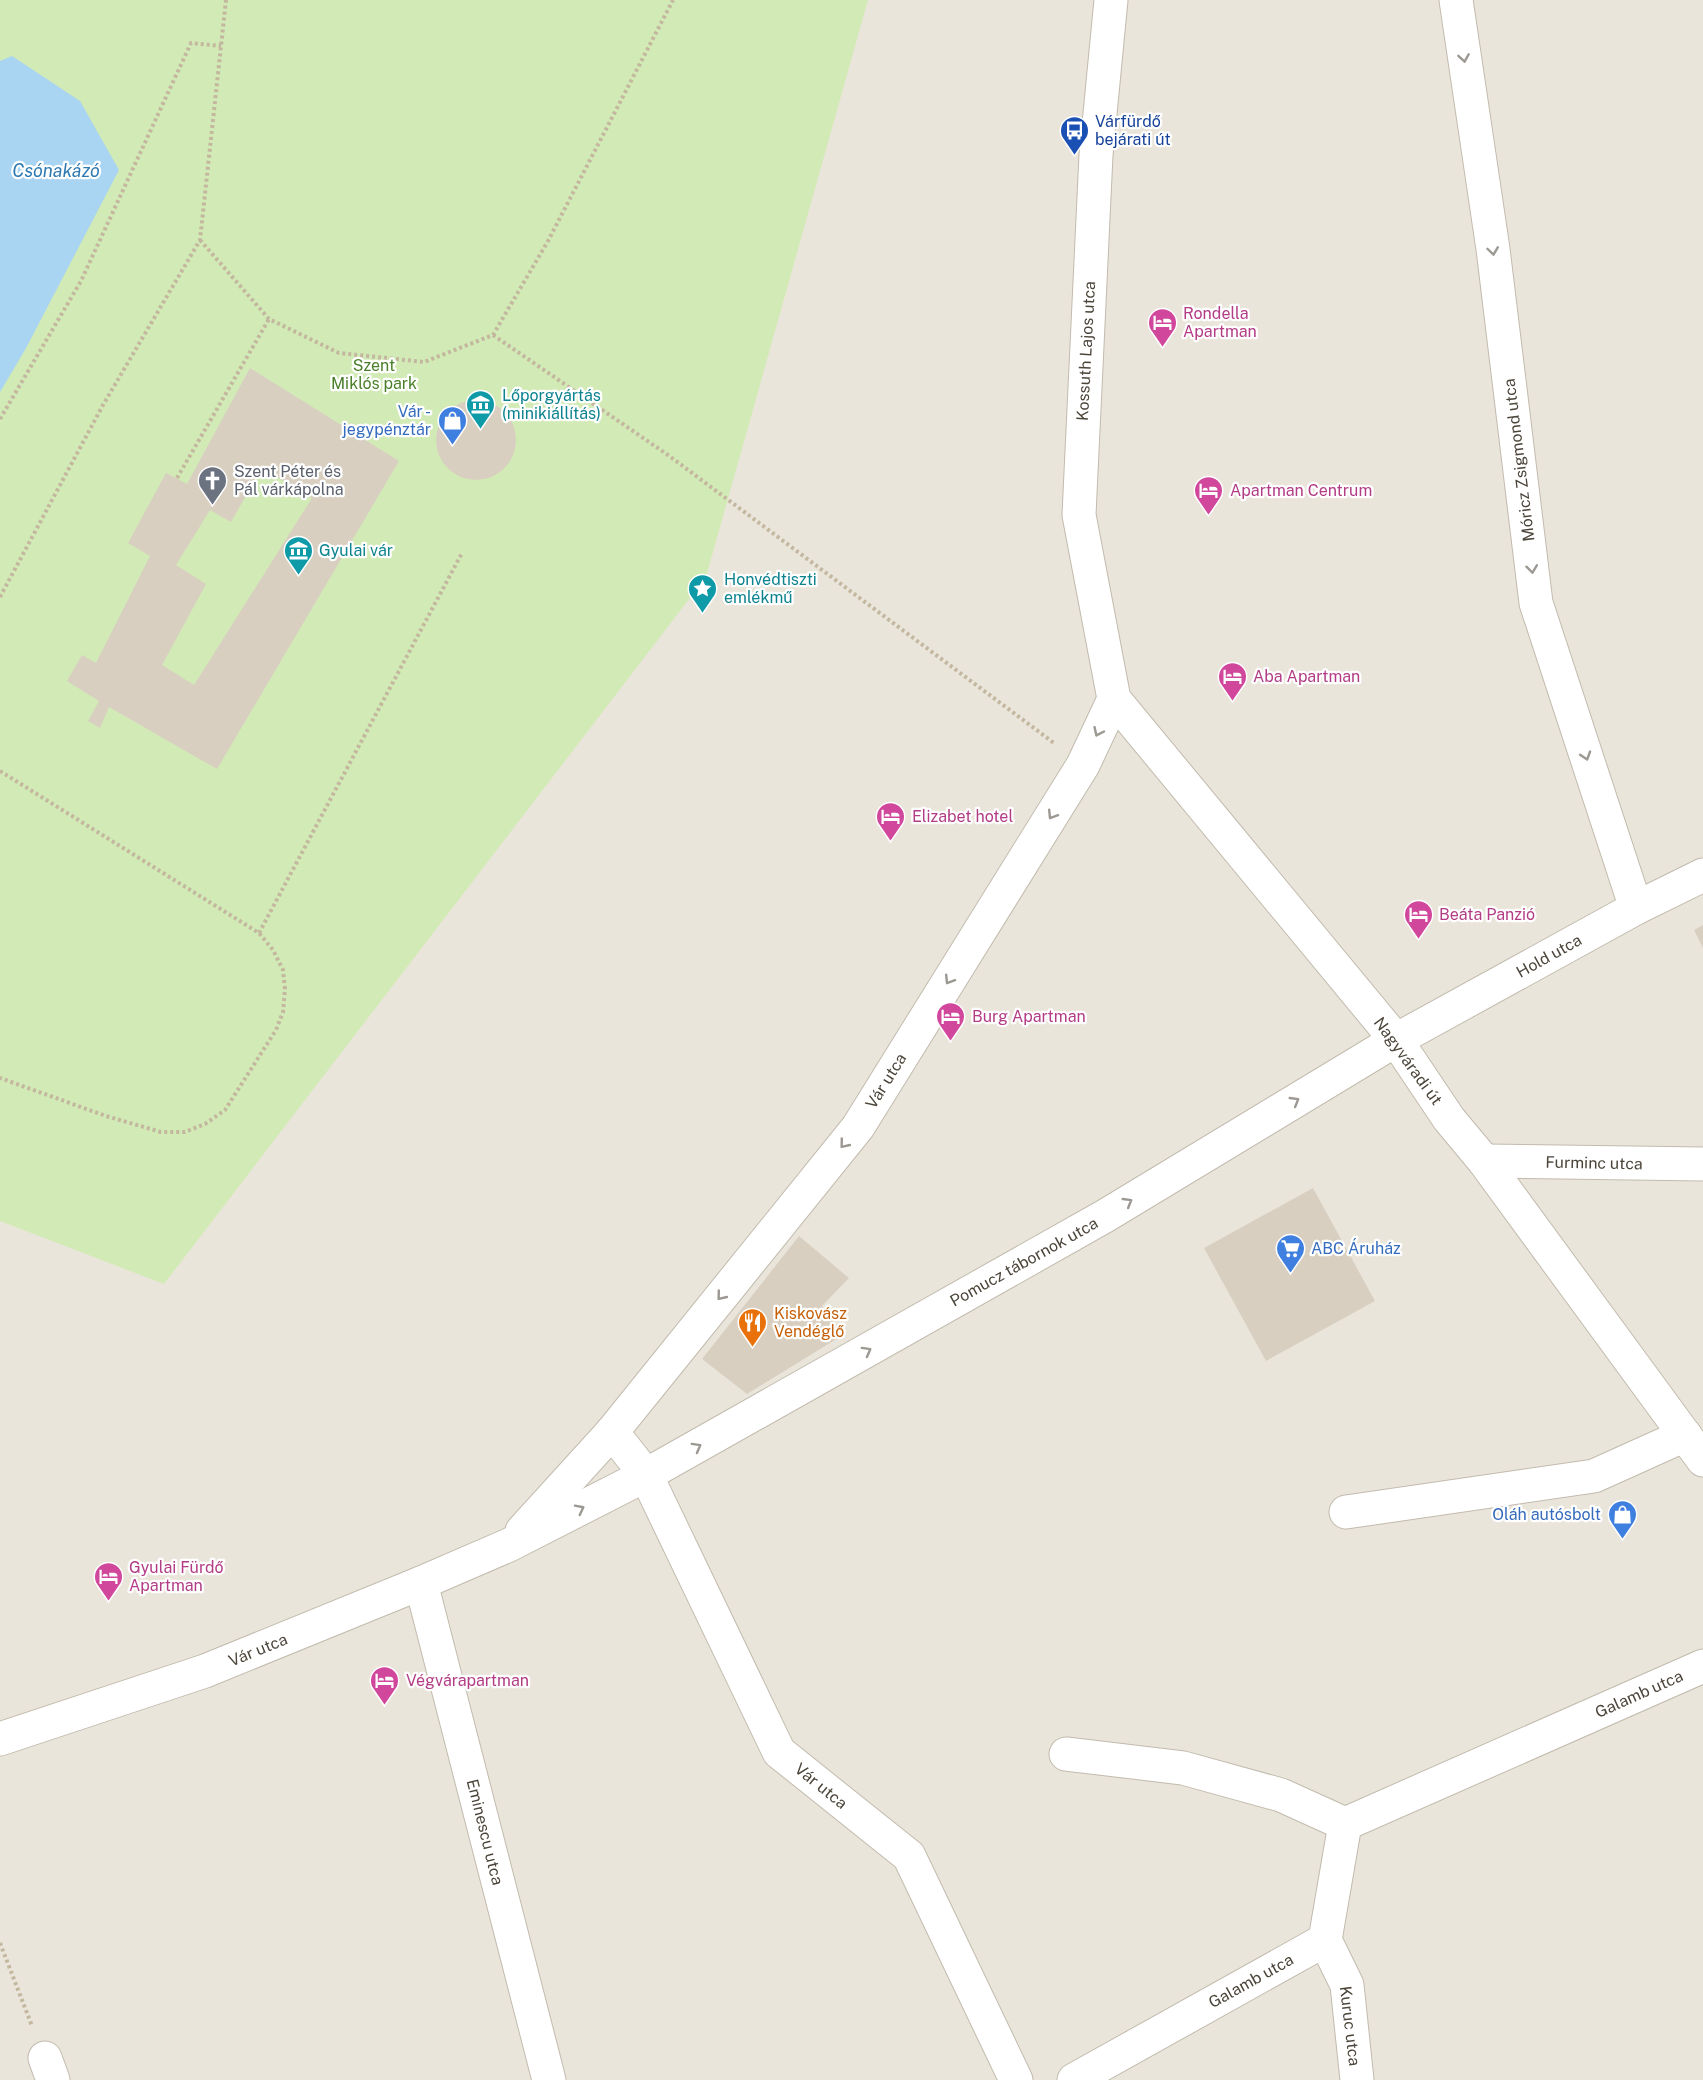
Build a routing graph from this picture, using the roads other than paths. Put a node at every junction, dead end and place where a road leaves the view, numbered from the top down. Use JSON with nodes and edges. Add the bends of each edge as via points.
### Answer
{"nodes":[{"id":1,"x":1111,"y":0,"type":"edge"},
{"id":2,"x":1456,"y":0,"type":"edge"},
{"id":3,"x":1113,"y":699,"type":"junction"},
{"id":4,"x":1703,"y":875,"type":"edge"},
{"id":5,"x":1636,"y":908,"type":"junction"},
{"id":6,"x":1396,"y":1040,"type":"junction"},
{"id":7,"x":1484,"y":1161,"type":"junction"},
{"id":8,"x":1703,"y":1164,"type":"edge"},
{"id":9,"x":612,"y":1432,"type":"junction"},
{"id":10,"x":1694,"y":1448,"type":"edge"},
{"id":11,"x":646,"y":1475,"type":"junction"},
{"id":12,"x":1346,"y":1512,"type":"dead end"},
{"id":13,"x":509,"y":1545,"type":"junction"},
{"id":14,"x":421,"y":1583,"type":"junction"},
{"id":15,"x":1703,"y":1666,"type":"edge"},
{"id":16,"x":0,"y":1739,"type":"edge"},
{"id":17,"x":1066,"y":1754,"type":"dead end"},
{"id":18,"x":1345,"y":1824,"type":"junction"},
{"id":19,"x":1325,"y":1940,"type":"junction"},
{"id":20,"x":549,"y":2080,"type":"edge"},
{"id":21,"x":1017,"y":2080,"type":"edge"},
{"id":22,"x":1074,"y":2080,"type":"edge"},
{"id":23,"x":1357,"y":2080,"type":"edge"}],
"edges":[{"from":1,"to":3,"type":"street","name":"Kossuth Lajos utca","via":[[1096,155],[1078,515]]},
{"from":2,"to":5,"type":"street","name":"Móricz Zsigmond utca","one_way":true,"via":[[1493,249],[1536,603]]},
{"from":3,"to":6,"type":"street","name":"Nagyváradi út"},
{"from":3,"to":9,"type":"street","name":"Vár utca","one_way":true,"via":[[1083,765],[858,1127]]},
{"from":4,"to":5,"type":"street","name":"Hold utca"},
{"from":5,"to":6,"type":"street","name":"Hold utca"},
{"from":6,"to":7,"type":"street","name":"Nagyváradi út","via":[[1449,1119]]},
{"from":11,"to":6,"type":"street","name":"Pomucz tábornok utca","one_way":true,"via":[[1105,1216]]},
{"from":7,"to":8,"type":"street","name":"Furminc utca"},
{"from":7,"to":10,"type":"street","name":"Nagyváradi út"},
{"from":9,"to":11,"type":"street","name":"Vár utca"},
{"from":9,"to":13,"type":"street","name":"Vár utca"},
{"from":10,"to":12,"type":"street","name":"Nagyváradi út","via":[[1594,1476]]},
{"from":13,"to":11,"type":"street","name":"Vár utca","one_way":true},
{"from":11,"to":21,"type":"street","name":"Vár utca","via":[[779,1752],[909,1856]]},
{"from":13,"to":14,"type":"street","name":"Vár utca"},
{"from":14,"to":16,"type":"street","name":"Vár utca","via":[[205,1671]]},
{"from":14,"to":20,"type":"street","name":"Eminescu utca"},
{"from":15,"to":18,"type":"street","name":"Galamb utca"},
{"from":17,"to":18,"type":"street","via":[[1183,1768],[1281,1795]]},
{"from":18,"to":19,"type":"street"},
{"from":19,"to":22,"type":"street","name":"Galamb utca"},
{"from":19,"to":23,"type":"street","name":"Kuruc utca","via":[[1347,1985]]}]}
